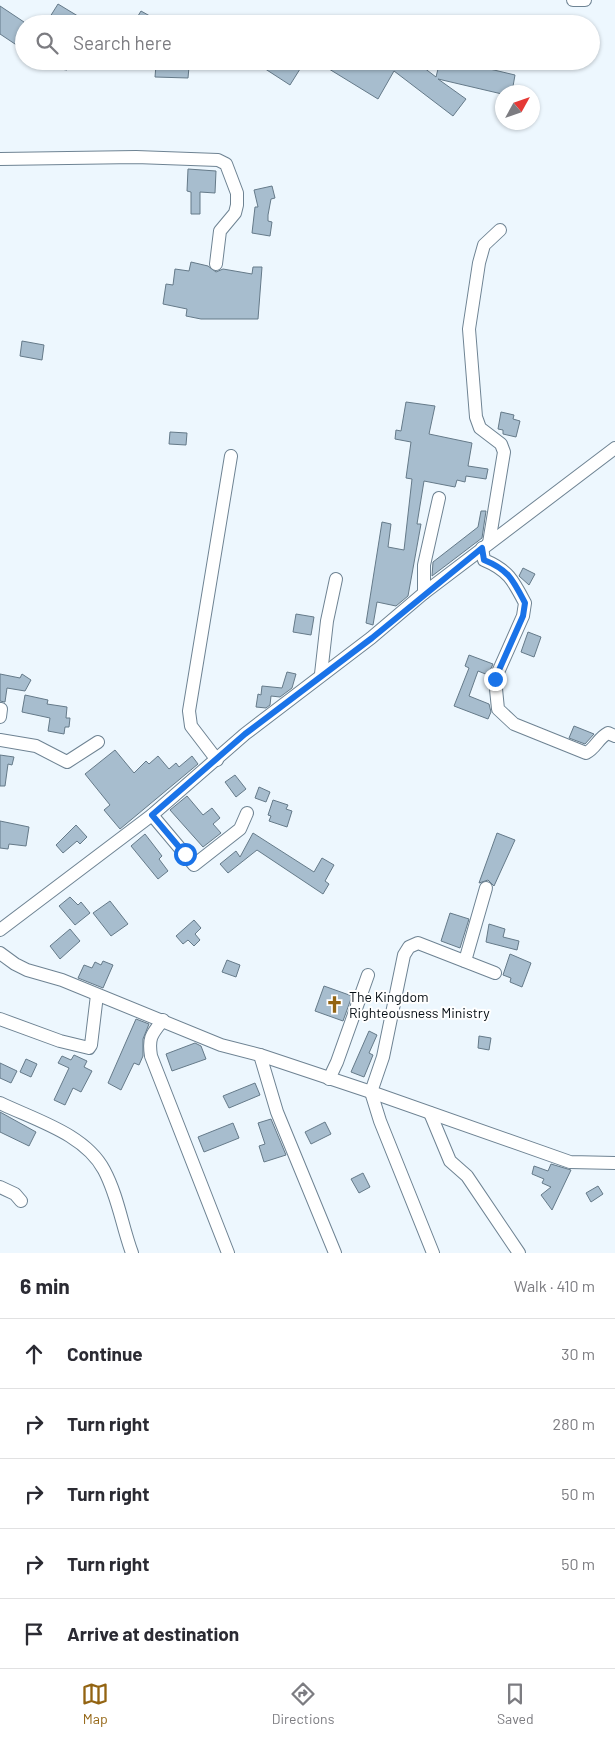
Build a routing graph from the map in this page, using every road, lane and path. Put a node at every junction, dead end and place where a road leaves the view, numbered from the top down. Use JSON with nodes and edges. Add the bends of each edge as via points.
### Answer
{"nodes":[{"id":1,"x":573,"y":0,"type":"edge"},
{"id":2,"x":585,"y":0,"type":"edge"},
{"id":3,"x":0,"y":159,"type":"edge"},
{"id":4,"x":500,"y":230,"type":"dead end"},
{"id":5,"x":216,"y":264,"type":"dead end"},
{"id":6,"x":615,"y":448,"type":"edge"},
{"id":7,"x":231,"y":456,"type":"dead end"},
{"id":8,"x":439,"y":498,"type":"dead end"},
{"id":9,"x":486,"y":545,"type":"junction"},
{"id":10,"x":336,"y":579,"type":"dead end"},
{"id":11,"x":424,"y":593,"type":"junction"},
{"id":12,"x":321,"y":674,"type":"junction"},
{"id":13,"x":615,"y":736,"type":"edge"},
{"id":14,"x":0,"y":740,"type":"edge"},
{"id":15,"x":98,"y":742,"type":"dead end"},
{"id":16,"x":217,"y":760,"type":"junction"},
{"id":17,"x":248,"y":813,"type":"dead end"},
{"id":18,"x":152,"y":815,"type":"junction"},
{"id":19,"x":486,"y":888,"type":"dead end"},
{"id":20,"x":6,"y":918,"type":"edge"},
{"id":21,"x":0,"y":930,"type":"edge"},
{"id":22,"x":0,"y":952,"type":"edge"},
{"id":23,"x":465,"y":961,"type":"junction"},
{"id":24,"x":495,"y":974,"type":"dead end"},
{"id":25,"x":368,"y":975,"type":"dead end"},
{"id":26,"x":97,"y":995,"type":"junction"},
{"id":27,"x":0,"y":1018,"type":"edge"},
{"id":28,"x":164,"y":1020,"type":"junction"},
{"id":29,"x":260,"y":1055,"type":"junction"},
{"id":30,"x":329,"y":1079,"type":"junction"},
{"id":31,"x":371,"y":1092,"type":"junction"},
{"id":32,"x":0,"y":1103,"type":"edge"},
{"id":33,"x":430,"y":1113,"type":"junction"},
{"id":34,"x":615,"y":1163,"type":"edge"},
{"id":35,"x":0,"y":1187,"type":"edge"},
{"id":36,"x":21,"y":1200,"type":"dead end"},
{"id":37,"x":132,"y":1253,"type":"edge"},
{"id":38,"x":228,"y":1253,"type":"edge"},
{"id":39,"x":335,"y":1253,"type":"edge"},
{"id":40,"x":433,"y":1253,"type":"edge"},
{"id":41,"x":519,"y":1253,"type":"edge"}],
"edges":[{"from":1,"to":2,"type":"street"},
{"from":3,"to":5,"type":"street","via":[[218,160],[226,164],[237,193],[237,205],[220,231]]},
{"from":4,"to":9,"type":"street","via":[[484,245],[469,329],[476,417],[480,428],[500,444],[504,452]]},
{"from":6,"to":9,"type":"street"},
{"from":7,"to":16,"type":"street","via":[[189,711],[191,726]]},
{"from":8,"to":11,"type":"street","via":[[424,565]]},
{"from":9,"to":11,"type":"street"},
{"from":9,"to":13,"type":"street","via":[[484,560],[510,574],[525,603],[523,616],[495,679],[498,708],[514,724],[586,752],[594,749],[608,733]]},
{"from":10,"to":12,"type":"street"},
{"from":11,"to":12,"type":"street","via":[[372,638]]},
{"from":12,"to":16,"type":"street"},
{"from":14,"to":15,"type":"street","via":[[36,746],[67,762]]},
{"from":16,"to":18,"type":"street"},
{"from":17,"to":18,"type":"street","via":[[240,829],[194,865]]},
{"from":18,"to":20,"type":"street"},
{"from":19,"to":23,"type":"street"},
{"from":20,"to":21,"type":"street"},
{"from":22,"to":26,"type":"street","via":[[15,964]]},
{"from":23,"to":24,"type":"street"},
{"from":23,"to":31,"type":"street","via":[[418,943],[409,947],[404,955],[383,1057]]},
{"from":25,"to":30,"type":"street"},
{"from":26,"to":27,"type":"street","via":[[92,1045],[89,1048],[60,1041]]},
{"from":26,"to":28,"type":"street"},
{"from":28,"to":29,"type":"street","via":[[221,1044]]},
{"from":28,"to":38,"type":"street","via":[[151,1036],[152,1056]]},
{"from":29,"to":30,"type":"street"},
{"from":29,"to":39,"type":"street","via":[[277,1112]]},
{"from":30,"to":31,"type":"street"},
{"from":31,"to":33,"type":"street"},
{"from":31,"to":40,"type":"street"},
{"from":32,"to":37,"type":"street","via":[[74,1138],[93,1154],[105,1171]]},
{"from":33,"to":34,"type":"street","via":[[570,1162]]},
{"from":33,"to":41,"type":"street","via":[[450,1161],[467,1176]]},
{"from":35,"to":36,"type":"street"}]}
